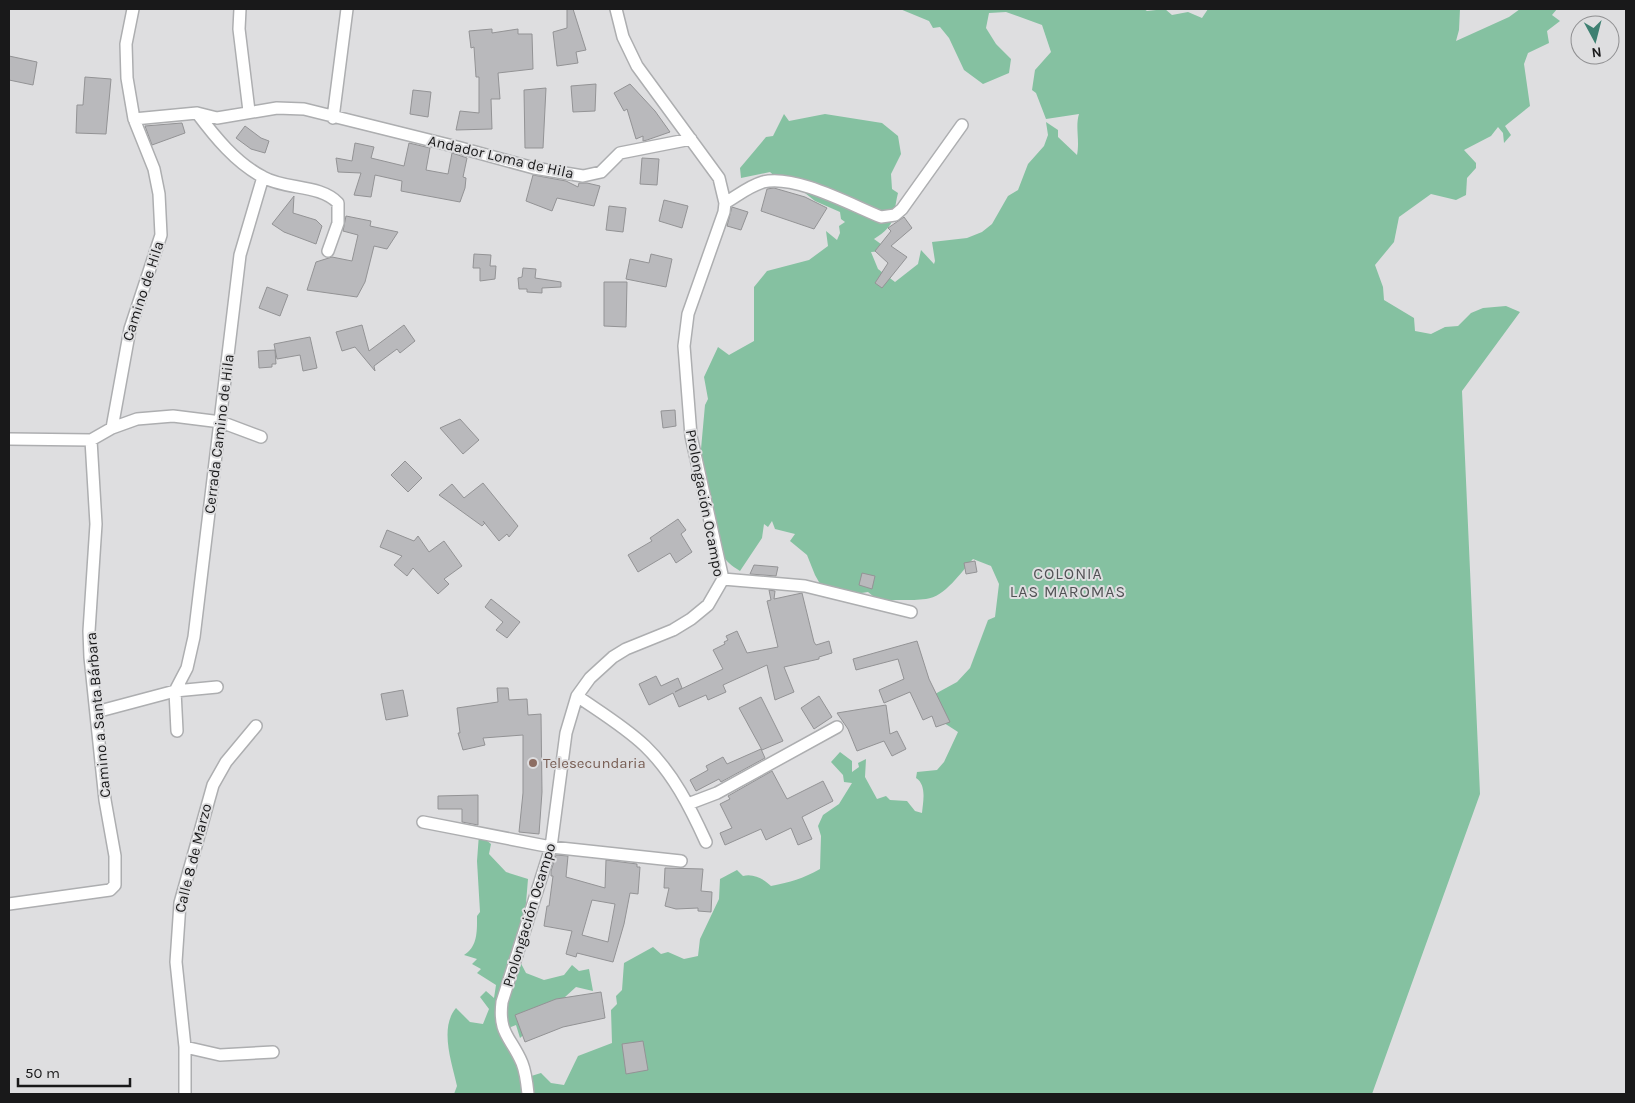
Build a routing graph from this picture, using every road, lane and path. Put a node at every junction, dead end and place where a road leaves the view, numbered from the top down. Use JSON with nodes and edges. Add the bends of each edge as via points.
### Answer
{"nodes":[{"id":1,"x":132,"y":9,"type":"edge"},
{"id":2,"x":240,"y":9,"type":"edge"},
{"id":3,"x":347,"y":9,"type":"edge"},
{"id":4,"x":616,"y":9,"type":"edge"},
{"id":5,"x":249,"y":112,"type":"junction"},
{"id":6,"x":197,"y":113,"type":"junction"},
{"id":7,"x":333,"y":118,"type":"junction"},
{"id":8,"x":134,"y":119,"type":"junction"},
{"id":9,"x":962,"y":125,"type":"dead end"},
{"id":10,"x":691,"y":138,"type":"junction"},
{"id":11,"x":263,"y":177,"type":"junction"},
{"id":12,"x":726,"y":203,"type":"junction"},
{"id":13,"x":328,"y":252,"type":"dead end"},
{"id":14,"x":221,"y":422,"type":"junction"},
{"id":15,"x":112,"y":428,"type":"junction"},
{"id":16,"x":261,"y":437,"type":"dead end"},
{"id":17,"x":9,"y":439,"type":"edge"},
{"id":18,"x":91,"y":440,"type":"junction"},
{"id":19,"x":723,"y":579,"type":"junction"},
{"id":20,"x":911,"y":612,"type":"dead end"},
{"id":21,"x":218,"y":687,"type":"dead end"},
{"id":22,"x":175,"y":691,"type":"junction"},
{"id":23,"x":577,"y":696,"type":"junction"},
{"id":24,"x":96,"y":712,"type":"junction"},
{"id":25,"x":256,"y":726,"type":"dead end"},
{"id":26,"x":837,"y":727,"type":"dead end"},
{"id":27,"x":177,"y":731,"type":"dead end"},
{"id":28,"x":688,"y":804,"type":"junction"},
{"id":29,"x":423,"y":822,"type":"dead end"},
{"id":30,"x":706,"y":842,"type":"dead end"},
{"id":31,"x":550,"y":847,"type":"junction"},
{"id":32,"x":681,"y":861,"type":"dead end"},
{"id":33,"x":9,"y":904,"type":"edge"},
{"id":34,"x":186,"y":1047,"type":"junction"},
{"id":35,"x":272,"y":1052,"type":"dead end"},
{"id":36,"x":186,"y":1094,"type":"edge"},
{"id":37,"x":528,"y":1094,"type":"edge"}],
"edges":[{"from":1,"to":8,"type":"street","name":"Camino de Hila","via":[[126,44],[126,78]]},
{"from":2,"to":5,"type":"street","via":[[239,29]]},
{"from":3,"to":7,"type":"street"},
{"from":4,"to":10,"type":"street","via":[[623,37],[637,66]]},
{"from":5,"to":6,"type":"street","name":"Andador Loma de Hila","via":[[216,118]]},
{"from":5,"to":7,"type":"street","name":"Andador Loma de Hila","via":[[276,108],[304,110]]},
{"from":6,"to":8,"type":"street","name":"Andador Loma de Hila"},
{"from":6,"to":11,"type":"street","via":[[218,141]]},
{"from":7,"to":10,"type":"street","name":"Andador Loma de Hila","via":[[574,176],[601,172],[620,153]]},
{"from":8,"to":15,"type":"street","name":"Camino de Hila","via":[[154,169],[161,235],[130,329]]},
{"from":9,"to":12,"type":"street","via":[[902,209],[888,217],[778,180],[750,187]]},
{"from":10,"to":12,"type":"street","via":[[719,178]]},
{"from":11,"to":13,"type":"street","via":[[296,188],[322,192],[338,203],[338,224]]},
{"from":11,"to":14,"type":"street","name":"Cerrada Camino de Hila","via":[[240,255]]},
{"from":12,"to":19,"type":"street","name":"Prolongación Ocampo","via":[[688,314],[684,339],[688,416]]},
{"from":14,"to":15,"type":"street","via":[[154,416]]},
{"from":14,"to":16,"type":"street"},
{"from":14,"to":22,"type":"street","name":"Cerrada Camino de Hila","via":[[192,653]]},
{"from":15,"to":18,"type":"street"},
{"from":17,"to":18,"type":"street"},
{"from":18,"to":24,"type":"street","name":"Camino a Santa Bárbara","via":[[96,524],[89,631]]},
{"from":19,"to":20,"type":"street","via":[[805,586]]},
{"from":19,"to":23,"type":"street","name":"Prolongación Ocampo","via":[[708,605],[691,619],[613,657],[590,678]]},
{"from":21,"to":22,"type":"street"},
{"from":22,"to":24,"type":"street"},
{"from":22,"to":27,"type":"street"},
{"from":23,"to":28,"type":"street","via":[[644,745],[670,775]]},
{"from":23,"to":31,"type":"street","name":"Prolongación Ocampo","via":[[566,733]]},
{"from":24,"to":33,"type":"street","name":"Camino a Santa Bárbara","via":[[104,800],[117,871],[115,885],[110,890]]},
{"from":25,"to":34,"type":"street","name":"Calle 8 de Marzo","via":[[226,762],[213,785],[180,903],[176,962]]},
{"from":26,"to":28,"type":"street","via":[[717,793]]},
{"from":28,"to":30,"type":"street"},
{"from":29,"to":31,"type":"street"},
{"from":31,"to":32,"type":"street"},
{"from":31,"to":37,"type":"street","name":"Prolongación Ocampo","via":[[502,1002],[500,1018],[505,1034],[522,1063]]},
{"from":34,"to":35,"type":"street","via":[[220,1055]]},
{"from":34,"to":36,"type":"street","name":"Calle 8 de Marzo"}]}
